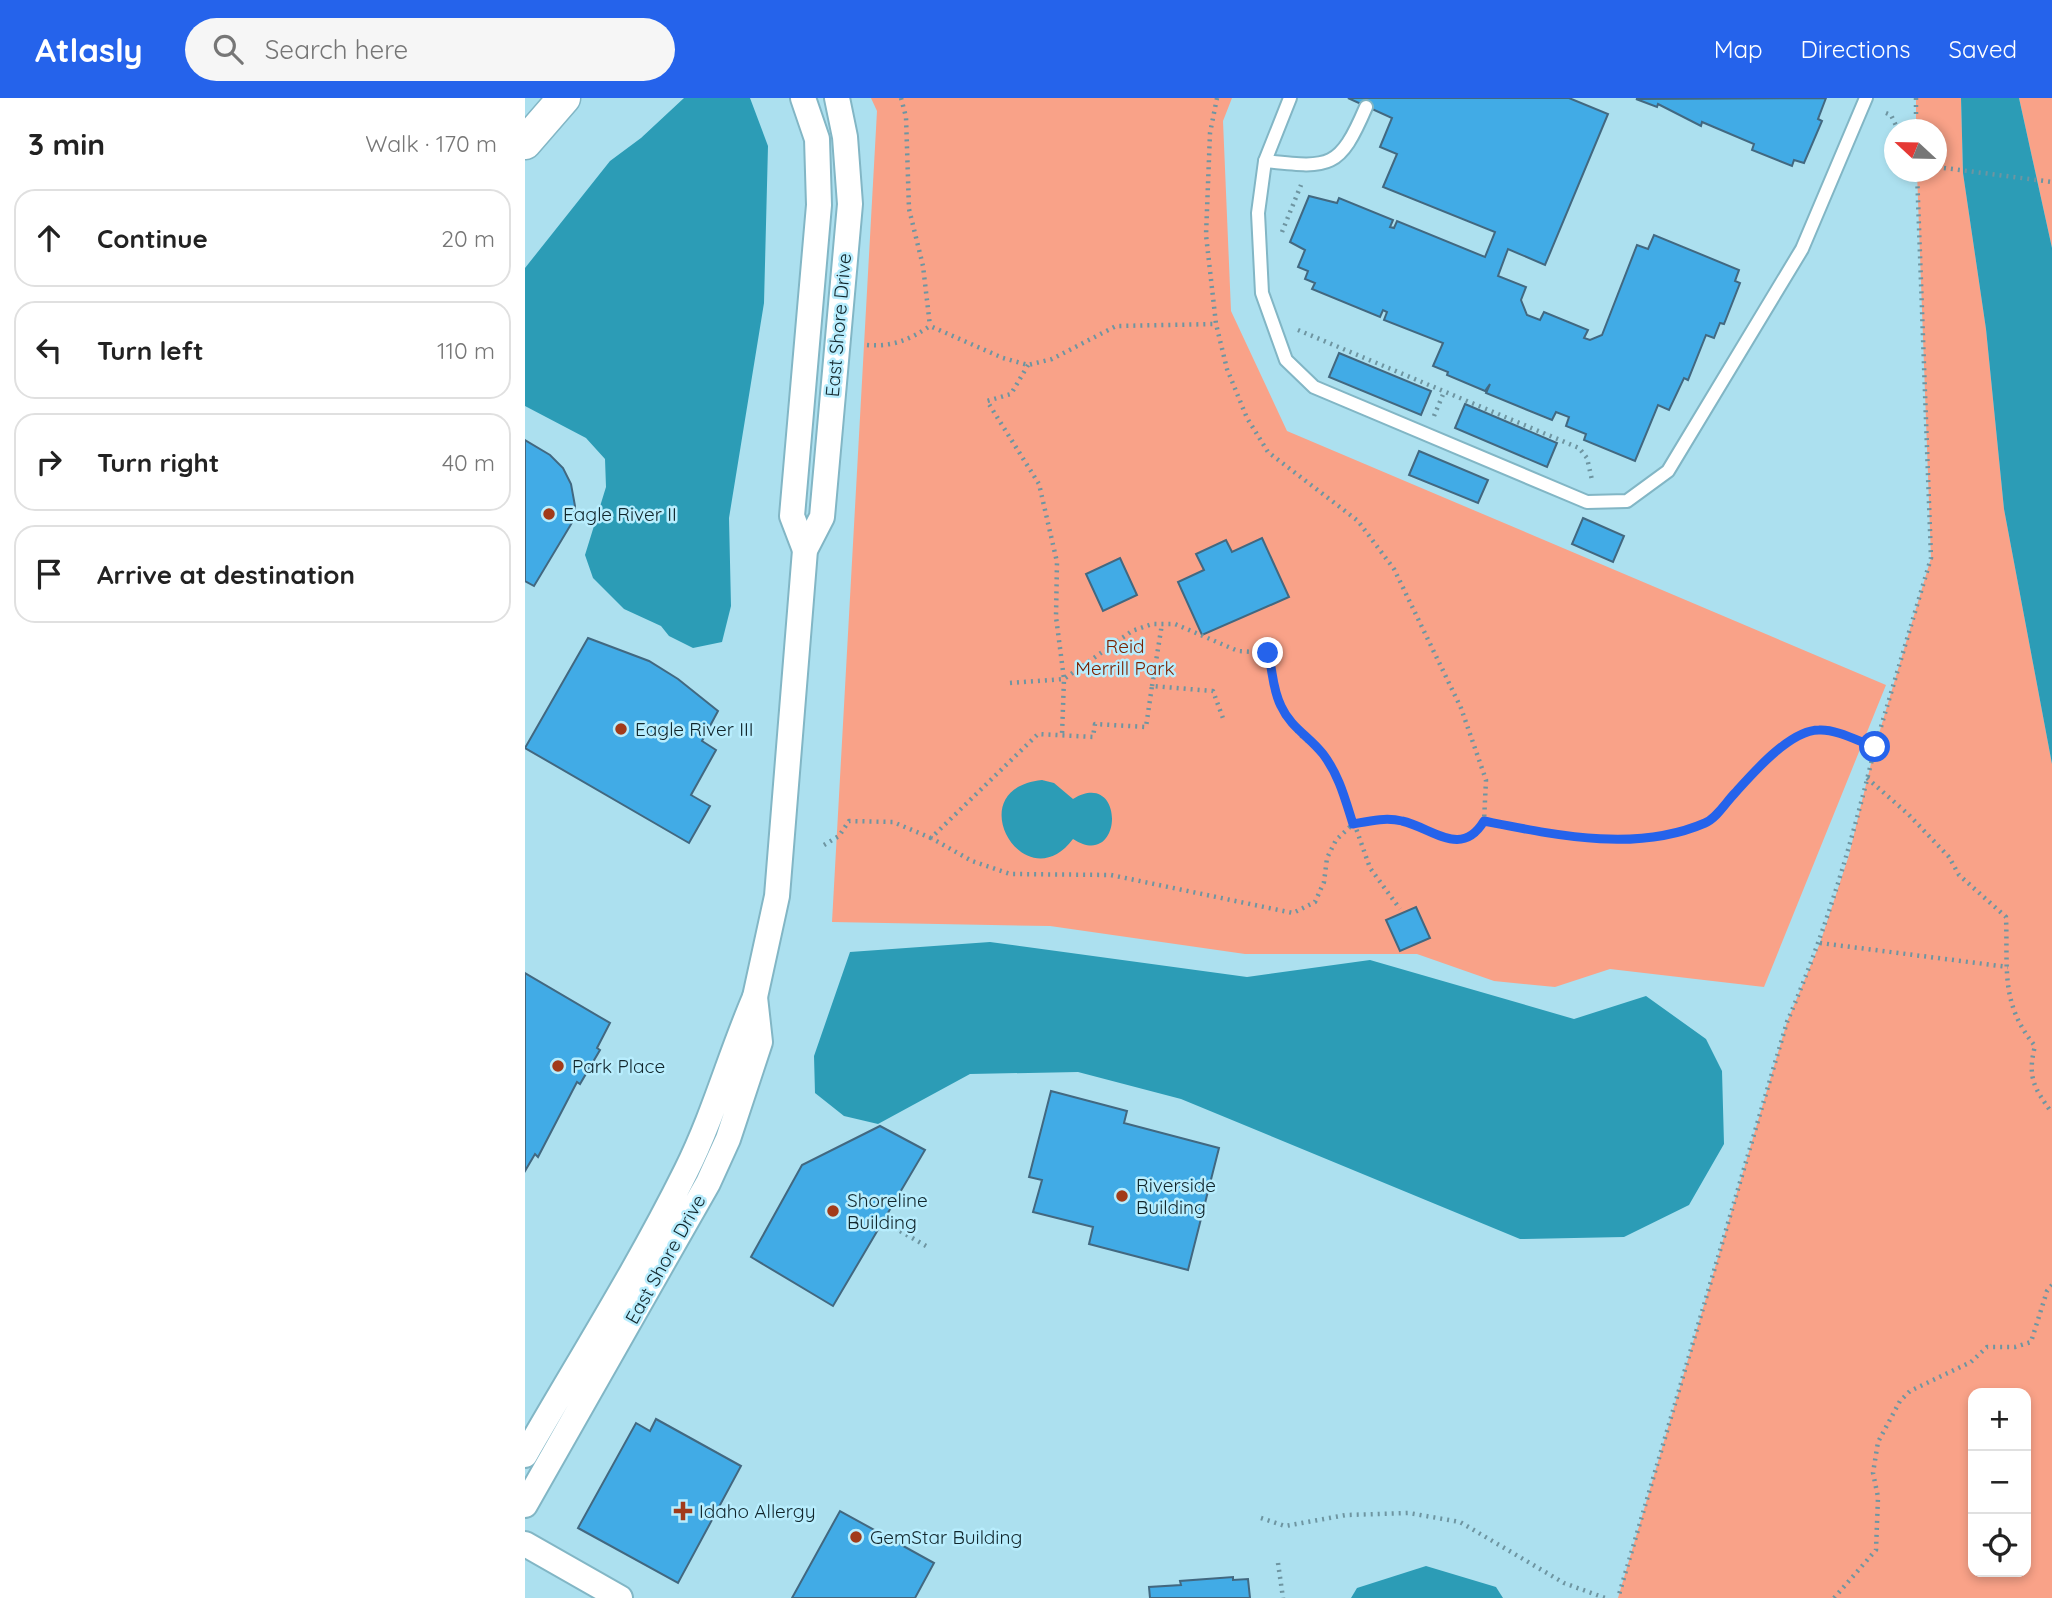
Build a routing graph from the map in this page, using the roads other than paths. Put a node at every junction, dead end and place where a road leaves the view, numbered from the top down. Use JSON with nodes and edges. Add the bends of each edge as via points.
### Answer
{"nodes":[{"id":1,"x":565,"y":98,"type":"edge"},
{"id":2,"x":803,"y":98,"type":"edge"},
{"id":3,"x":837,"y":98,"type":"edge"},
{"id":4,"x":1290,"y":98,"type":"edge"},
{"id":5,"x":1866,"y":98,"type":"edge"},
{"id":6,"x":1366,"y":107,"type":"dead end"},
{"id":7,"x":525,"y":143,"type":"edge"},
{"id":8,"x":1265,"y":161,"type":"junction"},
{"id":9,"x":806,"y":550,"type":"junction"},
{"id":10,"x":755,"y":997,"type":"junction"},
{"id":11,"x":525,"y":1455,"type":"edge"},
{"id":12,"x":525,"y":1505,"type":"edge"},
{"id":13,"x":525,"y":1544,"type":"edge"},
{"id":14,"x":619,"y":1598,"type":"edge"}],
"edges":[{"from":1,"to":7,"type":"street"},
{"from":2,"to":9,"type":"street","name":"East Shore Drive","via":[[817,139],[819,205],[793,516]]},
{"from":3,"to":9,"type":"street","name":"East Shore Drive","via":[[850,204],[822,517]]},
{"from":4,"to":8,"type":"lane"},
{"from":5,"to":8,"type":"lane","via":[[1802,249],[1668,471],[1627,501],[1587,502],[1314,387],[1286,360],[1262,293],[1258,213]]},
{"from":6,"to":8,"type":"lane","via":[[1343,152],[1316,167]]},
{"from":9,"to":10,"type":"street","name":"East Shore Drive","via":[[777,896]]},
{"from":10,"to":11,"type":"street","name":"East Shore Drive","via":[[685,1173]]},
{"from":10,"to":12,"type":"street","name":"East Shore Drive","via":[[760,1042],[728,1139],[701,1195]]},
{"from":13,"to":14,"type":"street"}]}
